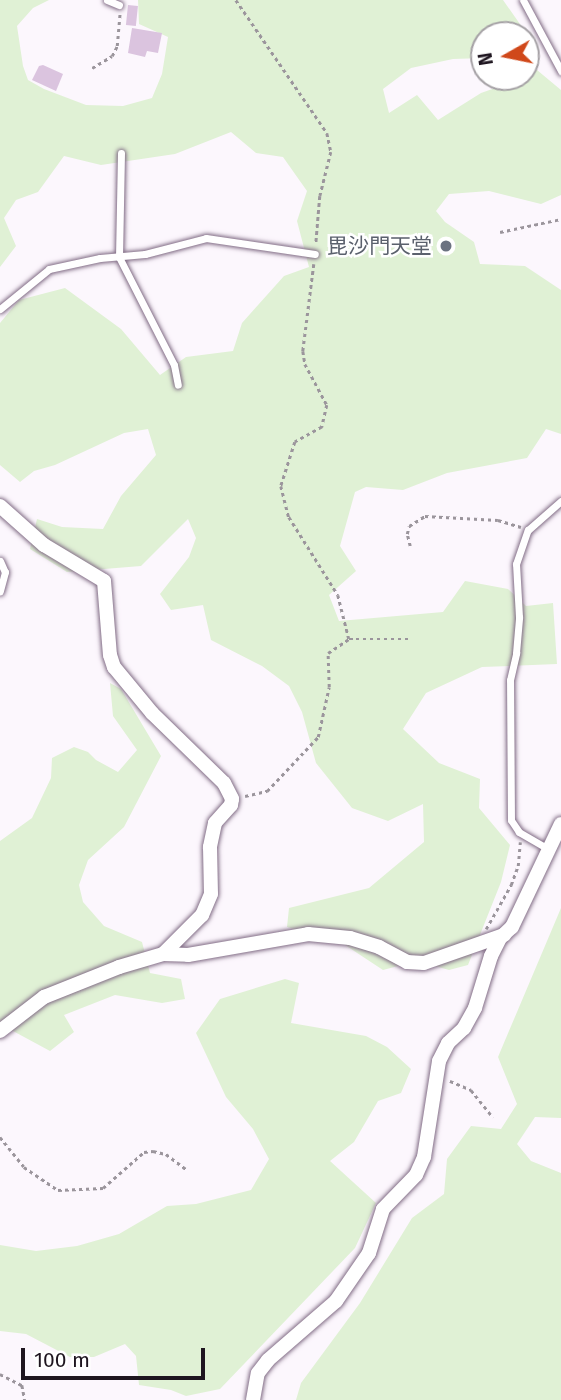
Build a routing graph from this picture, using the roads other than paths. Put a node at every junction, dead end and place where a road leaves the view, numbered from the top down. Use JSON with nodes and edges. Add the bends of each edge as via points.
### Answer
{"nodes":[{"id":1,"x":107,"y":0,"type":"edge"},
{"id":2,"x":523,"y":0,"type":"edge"},
{"id":3,"x":119,"y":5,"type":"road end"},
{"id":4,"x":561,"y":71,"type":"edge"},
{"id":5,"x":121,"y":153,"type":"dead end"},
{"id":6,"x":316,"y":254,"type":"road end"},
{"id":7,"x":119,"y":257,"type":"junction"},
{"id":8,"x":0,"y":309,"type":"edge"},
{"id":9,"x":178,"y":385,"type":"dead end"},
{"id":10,"x":561,"y":501,"type":"edge"},
{"id":11,"x":0,"y":506,"type":"edge"},
{"id":12,"x":0,"y":561,"type":"edge"},
{"id":13,"x":0,"y":591,"type":"edge"},
{"id":14,"x":561,"y":824,"type":"edge"},
{"id":15,"x":550,"y":850,"type":"junction"},
{"id":16,"x":504,"y":934,"type":"junction"},
{"id":17,"x":163,"y":954,"type":"junction"},
{"id":18,"x":0,"y":1031,"type":"edge"},
{"id":19,"x":253,"y":1400,"type":"edge"}],
"edges":[{"from":1,"to":3,"type":"lane"},
{"from":2,"to":4,"type":"lane"},
{"from":5,"to":7,"type":"lane"},
{"from":6,"to":7,"type":"lane","via":[[206,238]]},
{"from":7,"to":8,"type":"lane","via":[[49,268]]},
{"from":7,"to":9,"type":"lane","via":[[174,365]]},
{"from":10,"to":15,"type":"lane","via":[[528,530],[516,564],[519,617],[510,680],[511,820],[519,832]]},
{"from":11,"to":17,"type":"street","via":[[44,545],[104,581],[114,667],[152,713],[224,783],[232,799],[215,823],[210,847],[211,894],[202,915]]},
{"from":12,"to":13,"type":"lane","via":[[5,572]]},
{"from":14,"to":15,"type":"street"},
{"from":15,"to":16,"type":"street","via":[[512,927]]},
{"from":16,"to":17,"type":"street","via":[[424,963],[407,961],[350,938],[308,934],[188,955]]},
{"from":16,"to":19,"type":"street","via":[[491,956],[475,1008],[439,1061],[424,1157],[416,1175],[383,1209],[369,1253],[336,1301],[258,1373]]},
{"from":17,"to":18,"type":"street","via":[[44,997]]}]}
